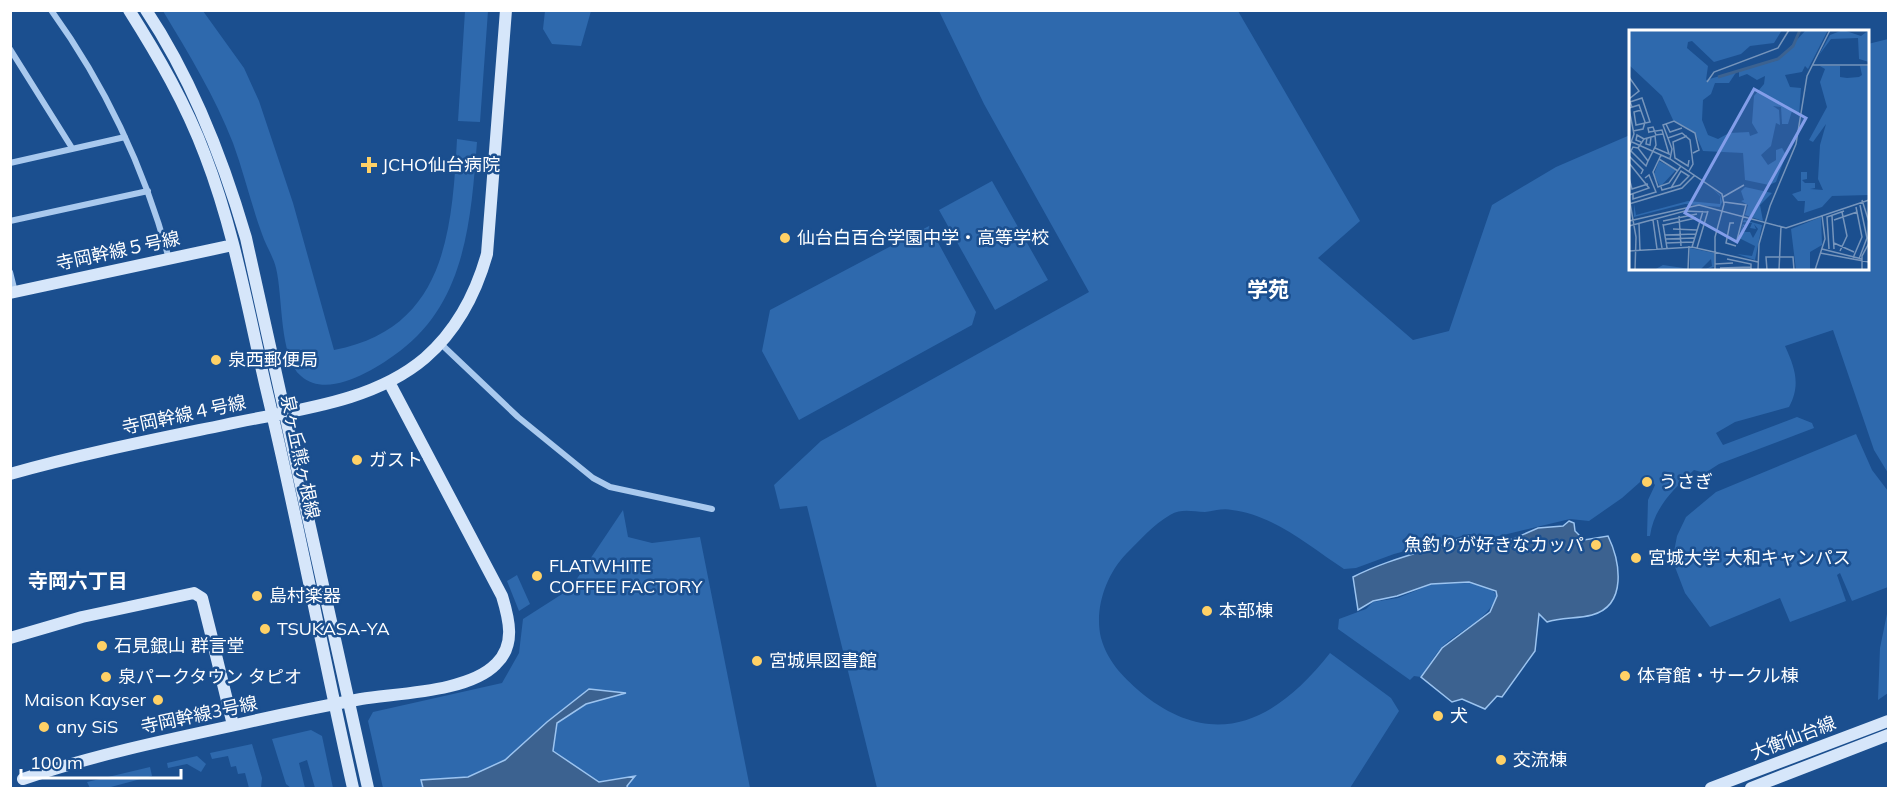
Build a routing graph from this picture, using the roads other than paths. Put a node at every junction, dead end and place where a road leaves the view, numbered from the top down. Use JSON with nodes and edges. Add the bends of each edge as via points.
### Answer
{"nodes":[{"id":1,"x":51,"y":10,"type":"edge"},
{"id":2,"x":129,"y":10,"type":"edge"},
{"id":3,"x":146,"y":10,"type":"edge"},
{"id":4,"x":506,"y":10,"type":"edge"},
{"id":5,"x":10,"y":49,"type":"edge"},
{"id":6,"x":125,"y":137,"type":"junction"},
{"id":7,"x":72,"y":148,"type":"junction"},
{"id":8,"x":10,"y":153,"type":"edge"},
{"id":9,"x":13,"y":162,"type":"edge"},
{"id":10,"x":148,"y":191,"type":"junction"},
{"id":11,"x":10,"y":222,"type":"edge"},
{"id":12,"x":233,"y":245,"type":"junction"},
{"id":13,"x":170,"y":259,"type":"junction"},
{"id":14,"x":10,"y":272,"type":"edge"},
{"id":15,"x":13,"y":293,"type":"edge"},
{"id":16,"x":440,"y":343,"type":"junction"},
{"id":17,"x":388,"y":382,"type":"junction"},
{"id":18,"x":286,"y":411,"type":"junction"},
{"id":19,"x":272,"y":414,"type":"junction"},
{"id":20,"x":10,"y":474,"type":"edge"},
{"id":21,"x":712,"y":509,"type":"dead end"},
{"id":22,"x":10,"y":638,"type":"edge"},
{"id":23,"x":349,"y":702,"type":"junction"},
{"id":24,"x":334,"y":705,"type":"junction"},
{"id":25,"x":1888,"y":721,"type":"edge"},
{"id":26,"x":232,"y":725,"type":"junction"},
{"id":27,"x":1888,"y":735,"type":"edge"},
{"id":28,"x":17,"y":782,"type":"edge"},
{"id":29,"x":353,"y":789,"type":"edge"},
{"id":30,"x":368,"y":789,"type":"edge"},
{"id":31,"x":1711,"y":789,"type":"edge"},
{"id":32,"x":1751,"y":789,"type":"edge"}],
"edges":[{"from":1,"to":6,"type":"street","via":[[82,57]]},
{"from":2,"to":12,"type":"street","name":"泉ヶ丘熊ヶ根線","via":[[190,119],[209,165]]},
{"from":3,"to":18,"type":"street","name":"泉ヶ丘熊ヶ根線","via":[[199,109],[235,200]]},
{"from":4,"to":16,"type":"street","name":"寺岡幹線４号線","via":[[487,254],[467,306]]},
{"from":5,"to":7,"type":"street"},
{"from":6,"to":7,"type":"street"},
{"from":6,"to":10,"type":"street"},
{"from":7,"to":9,"type":"street"},
{"from":8,"to":9,"type":"street"},
{"from":10,"to":11,"type":"street"},
{"from":10,"to":13,"type":"street"},
{"from":12,"to":13,"type":"street","name":"寺岡幹線５号線"},
{"from":12,"to":19,"type":"street","name":"泉ヶ丘熊ヶ根線"},
{"from":13,"to":15,"type":"street","name":"寺岡幹線５号線"},
{"from":14,"to":15,"type":"street"},
{"from":16,"to":17,"type":"street","name":"寺岡幹線４号線","via":[[424,359]]},
{"from":16,"to":21,"type":"street","via":[[518,417],[593,478],[610,487]]},
{"from":17,"to":18,"type":"street","name":"寺岡幹線４号線","via":[[345,398]]},
{"from":17,"to":23,"type":"street","name":"寺岡幹線3号線","via":[[502,596],[510,622],[508,646],[498,664],[482,676]]},
{"from":18,"to":19,"type":"street","name":"寺岡幹線４号線"},
{"from":18,"to":23,"type":"street","name":"泉ヶ丘熊ヶ根線"},
{"from":19,"to":20,"type":"street","name":"寺岡幹線４号線"},
{"from":19,"to":24,"type":"street","name":"泉ヶ丘熊ヶ根線"},
{"from":22,"to":26,"type":"street","via":[[82,617],[194,593],[202,598]]},
{"from":23,"to":24,"type":"street","name":"寺岡幹線3号線"},
{"from":23,"to":30,"type":"street","name":"泉ヶ丘熊ヶ根線"},
{"from":24,"to":26,"type":"street","name":"寺岡幹線3号線"},
{"from":24,"to":29,"type":"street","name":"泉ヶ丘熊ヶ根線"},
{"from":25,"to":31,"type":"street","name":"大衡仙台線"},
{"from":26,"to":28,"type":"street","name":"寺岡幹線3号線","via":[[69,763]]},
{"from":27,"to":32,"type":"street","name":"大衡仙台線"}]}
